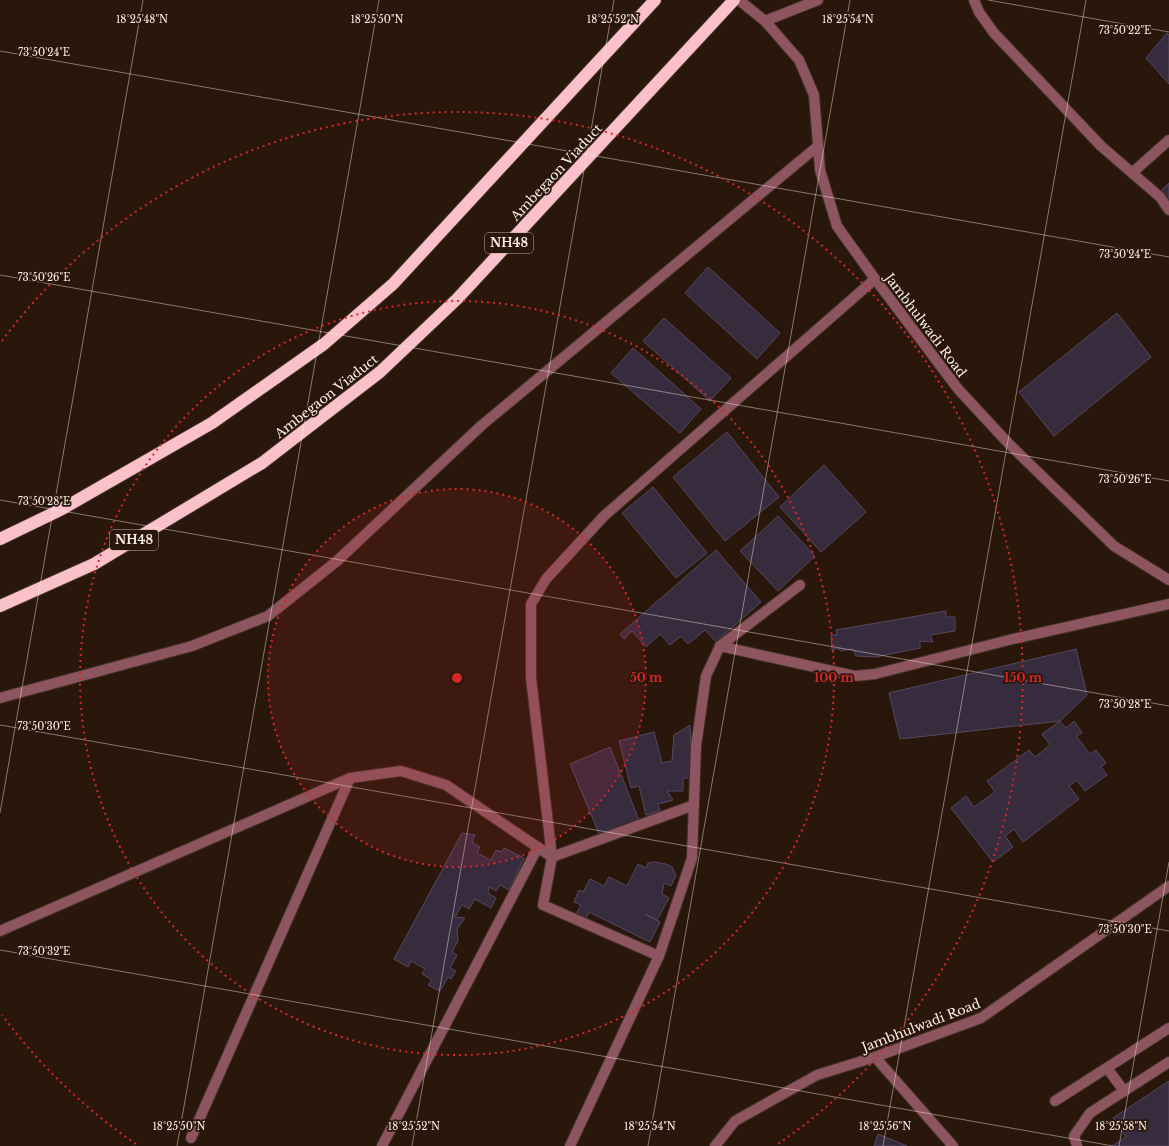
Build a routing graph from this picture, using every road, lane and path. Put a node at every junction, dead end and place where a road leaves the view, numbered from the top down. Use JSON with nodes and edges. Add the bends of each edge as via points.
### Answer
{"nodes":[{"id":1,"x":655,"y":0,"type":"edge"},
{"id":2,"x":734,"y":0,"type":"edge"},
{"id":3,"x":739,"y":0,"type":"edge"},
{"id":4,"x":818,"y":0,"type":"edge"},
{"id":5,"x":974,"y":0,"type":"edge"},
{"id":6,"x":766,"y":21,"type":"junction"},
{"id":7,"x":1169,"y":140,"type":"edge"},
{"id":8,"x":818,"y":146,"type":"junction"},
{"id":9,"x":1132,"y":173,"type":"junction"},
{"id":10,"x":1169,"y":210,"type":"edge"},
{"id":11,"x":875,"y":279,"type":"junction"},
{"id":12,"x":0,"y":539,"type":"edge"},
{"id":13,"x":1169,"y":580,"type":"edge"},
{"id":14,"x":800,"y":585,"type":"dead end"},
{"id":15,"x":1169,"y":604,"type":"edge"},
{"id":16,"x":0,"y":606,"type":"edge"},
{"id":17,"x":720,"y":646,"type":"junction"},
{"id":18,"x":0,"y":698,"type":"edge"},
{"id":19,"x":350,"y":778,"type":"junction"},
{"id":20,"x":694,"y":805,"type":"junction"},
{"id":21,"x":538,"y":847,"type":"junction"},
{"id":22,"x":552,"y":857,"type":"junction"},
{"id":23,"x":1169,"y":886,"type":"edge"},
{"id":24,"x":0,"y":931,"type":"edge"},
{"id":25,"x":659,"y":956,"type":"junction"},
{"id":26,"x":1169,"y":1028,"type":"edge"},
{"id":27,"x":875,"y":1057,"type":"junction"},
{"id":28,"x":1169,"y":1062,"type":"edge"},
{"id":29,"x":1107,"y":1068,"type":"junction"},
{"id":30,"x":1124,"y":1091,"type":"junction"},
{"id":31,"x":1055,"y":1101,"type":"dead end"},
{"id":32,"x":191,"y":1138,"type":"dead end"},
{"id":33,"x":382,"y":1146,"type":"edge"},
{"id":34,"x":570,"y":1146,"type":"edge"},
{"id":35,"x":715,"y":1146,"type":"edge"},
{"id":36,"x":954,"y":1146,"type":"edge"},
{"id":37,"x":1077,"y":1146,"type":"edge"}],
"edges":[{"from":1,"to":12,"type":"highway","via":[[394,284],[324,344],[212,423],[62,509]]},
{"from":2,"to":16,"type":"highway","name":"Ambegaon Viaduct","number":"NH48","via":[[457,299],[380,372],[262,463],[94,564]]},
{"from":3,"to":6,"type":"street","name":"Jambhulwadi Road"},
{"from":4,"to":6,"type":"street"},
{"from":5,"to":9,"type":"street","via":[[994,33],[1101,146]]},
{"from":6,"to":8,"type":"street","name":"Jambhulwadi Road","via":[[799,60],[814,95]]},
{"from":7,"to":9,"type":"street"},
{"from":8,"to":11,"type":"street","name":"Jambhulwadi Road","via":[[820,170],[837,226]]},
{"from":8,"to":18,"type":"street","via":[[482,424],[336,562],[268,616],[192,646]]},
{"from":9,"to":10,"type":"street","via":[[1160,197]]},
{"from":11,"to":13,"type":"street","name":"Jambhulwadi Road","via":[[958,389],[1009,444],[1114,546]]},
{"from":11,"to":22,"type":"street","via":[[604,516],[546,579],[531,604],[531,678]]},
{"from":14,"to":17,"type":"street"},
{"from":15,"to":17,"type":"street","via":[[868,675],[855,676]]},
{"from":17,"to":20,"type":"street","via":[[706,676],[696,746]]},
{"from":19,"to":21,"type":"street","via":[[400,771],[446,785]]},
{"from":19,"to":24,"type":"street"},
{"from":19,"to":32,"type":"street"},
{"from":20,"to":22,"type":"street"},
{"from":20,"to":25,"type":"street","via":[[692,858]]},
{"from":21,"to":22,"type":"street"},
{"from":21,"to":33,"type":"street"},
{"from":22,"to":25,"type":"street","via":[[543,904]]},
{"from":23,"to":27,"type":"street","name":"Jambhulwadi Road","via":[[981,1018]]},
{"from":25,"to":34,"type":"street"},
{"from":26,"to":29,"type":"street"},
{"from":27,"to":35,"type":"street","name":"Jambhulwadi Road","via":[[817,1075],[736,1121]]},
{"from":27,"to":36,"type":"street"},
{"from":28,"to":30,"type":"street"},
{"from":29,"to":30,"type":"street"},
{"from":29,"to":31,"type":"street"},
{"from":30,"to":37,"type":"street","via":[[1090,1113],[1074,1136]]}]}
